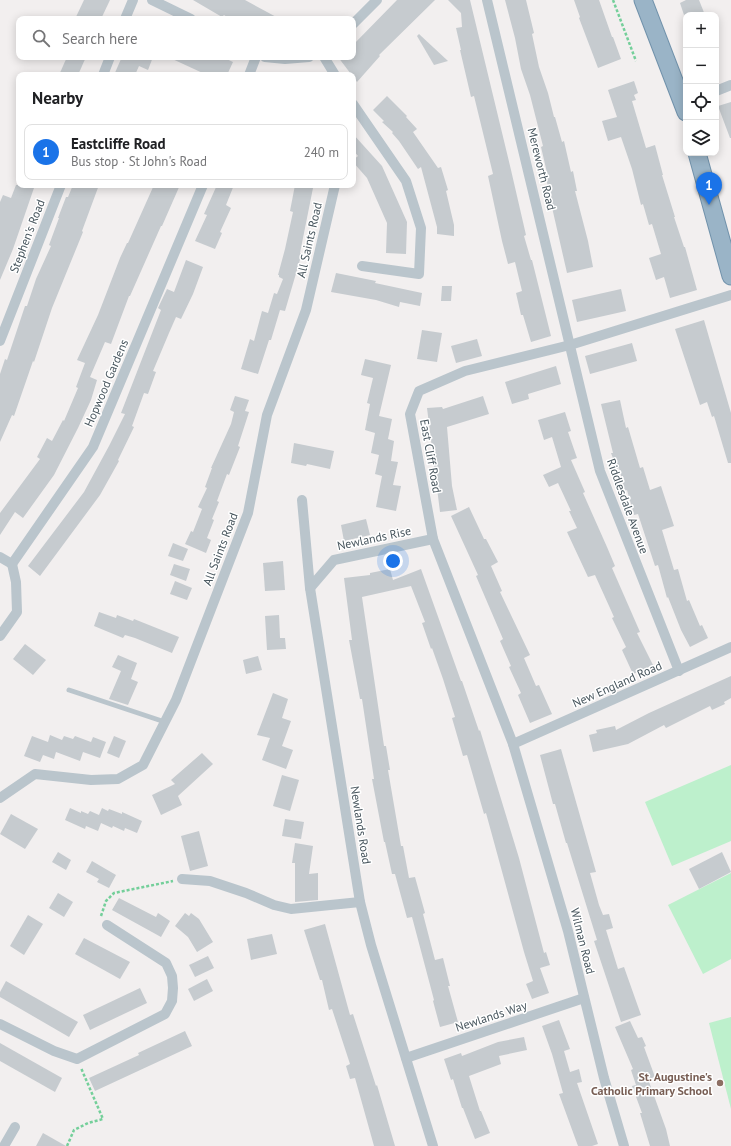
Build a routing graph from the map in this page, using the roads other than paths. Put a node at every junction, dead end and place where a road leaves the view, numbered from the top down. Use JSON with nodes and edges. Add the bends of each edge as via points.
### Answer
{"nodes":[{"id":1,"x":132,"y":0,"type":"edge"},
{"id":2,"x":152,"y":0,"type":"edge"},
{"id":3,"x":377,"y":0,"type":"edge"},
{"id":4,"x":487,"y":0,"type":"edge"},
{"id":5,"x":643,"y":0,"type":"edge"},
{"id":6,"x":126,"y":16,"type":"edge"},
{"id":7,"x":185,"y":16,"type":"edge"},
{"id":8,"x":356,"y":21,"type":"edge"},
{"id":9,"x":109,"y":60,"type":"edge"},
{"id":10,"x":255,"y":60,"type":"edge"},
{"id":11,"x":326,"y":60,"type":"edge"},
{"id":12,"x":104,"y":72,"type":"edge"},
{"id":13,"x":250,"y":72,"type":"edge"},
{"id":14,"x":333,"y":72,"type":"edge"},
{"id":15,"x":731,"y":85,"type":"edge"},
{"id":16,"x":719,"y":90,"type":"edge"},
{"id":17,"x":683,"y":101,"type":"edge"},
{"id":18,"x":356,"y":108,"type":"edge"},
{"id":19,"x":698,"y":156,"type":"edge"},
{"id":20,"x":60,"y":188,"type":"edge"},
{"id":21,"x":202,"y":188,"type":"edge"},
{"id":22,"x":334,"y":188,"type":"edge"},
{"id":23,"x":362,"y":266,"type":"dead end"},
{"id":24,"x":731,"y":276,"type":"edge"},
{"id":25,"x":731,"y":295,"type":"edge"},
{"id":26,"x":0,"y":341,"type":"edge"},
{"id":27,"x":570,"y":345,"type":"junction"},
{"id":28,"x":302,"y":500,"type":"dead end"},
{"id":29,"x":433,"y":539,"type":"junction"},
{"id":30,"x":0,"y":557,"type":"edge"},
{"id":31,"x":12,"y":564,"type":"junction"},
{"id":32,"x":310,"y":588,"type":"junction"},
{"id":33,"x":0,"y":636,"type":"edge"},
{"id":34,"x":731,"y":647,"type":"edge"},
{"id":35,"x":679,"y":671,"type":"junction"},
{"id":36,"x":70,"y":690,"type":"dead end"},
{"id":37,"x":165,"y":722,"type":"junction"},
{"id":38,"x":512,"y":744,"type":"junction"},
{"id":39,"x":0,"y":798,"type":"edge"},
{"id":40,"x":182,"y":879,"type":"road end"},
{"id":41,"x":360,"y":902,"type":"junction"},
{"id":42,"x":107,"y":925,"type":"road end"},
{"id":43,"x":584,"y":998,"type":"junction"},
{"id":44,"x":0,"y":1024,"type":"edge"},
{"id":45,"x":406,"y":1058,"type":"junction"},
{"id":46,"x":15,"y":1127,"type":"dead end"},
{"id":47,"x":4,"y":1146,"type":"edge"},
{"id":48,"x":433,"y":1146,"type":"edge"},
{"id":49,"x":624,"y":1146,"type":"edge"}],
"edges":[{"from":1,"to":6,"type":"street"},
{"from":2,"to":7,"type":"street"},
{"from":3,"to":8,"type":"street"},
{"from":4,"to":27,"type":"street","name":"Mereworth Road"},
{"from":5,"to":17,"type":"highway"},
{"from":9,"to":12,"type":"street"},
{"from":10,"to":13,"type":"street"},
{"from":11,"to":14,"type":"street"},
{"from":15,"to":16,"type":"street"},
{"from":18,"to":23,"type":"street","via":[[406,181],[421,228],[419,274]]},
{"from":19,"to":24,"type":"highway"},
{"from":20,"to":26,"type":"street","name":"Stephen's Road"},
{"from":21,"to":31,"type":"street","name":"Hopwood Gardens","via":[[93,447]]},
{"from":22,"to":37,"type":"street","name":"All Saints Road","via":[[306,310],[267,415],[248,513],[176,700]]},
{"from":25,"to":27,"type":"street","name":"East Cliff Road"},
{"from":27,"to":29,"type":"street","name":"East Cliff Road","via":[[465,371],[419,391],[410,414]]},
{"from":27,"to":35,"type":"street","name":"Riddlesdale Avenue","via":[[600,471]]},
{"from":28,"to":32,"type":"street","name":"Newlands Road"},
{"from":29,"to":32,"type":"street","name":"Newlands Rise","via":[[334,560]]},
{"from":29,"to":38,"type":"street","name":"East Cliff Road"},
{"from":30,"to":31,"type":"street"},
{"from":31,"to":33,"type":"street","via":[[16,582],[17,612]]},
{"from":32,"to":41,"type":"street","name":"Newlands Road"},
{"from":34,"to":35,"type":"street","name":"New England Road"},
{"from":35,"to":38,"type":"street","name":"New England Road"},
{"from":36,"to":37,"type":"lane"},
{"from":37,"to":39,"type":"street","name":"All Saints Road","via":[[143,766],[118,779],[91,780],[35,774]]},
{"from":38,"to":43,"type":"street","name":"Wilman Road","via":[[568,931]]},
{"from":40,"to":41,"type":"street","via":[[210,881],[291,909]]},
{"from":41,"to":45,"type":"street","name":"Newlands Road"},
{"from":42,"to":44,"type":"street","via":[[166,963],[172,976],[173,988],[172,1001],[165,1014],[77,1059],[54,1051]]},
{"from":43,"to":45,"type":"street","name":"Newlands Way"},
{"from":43,"to":49,"type":"street","name":"Wilman Road"},
{"from":45,"to":48,"type":"street","name":"Newlands Road"},
{"from":46,"to":47,"type":"street"}]}
